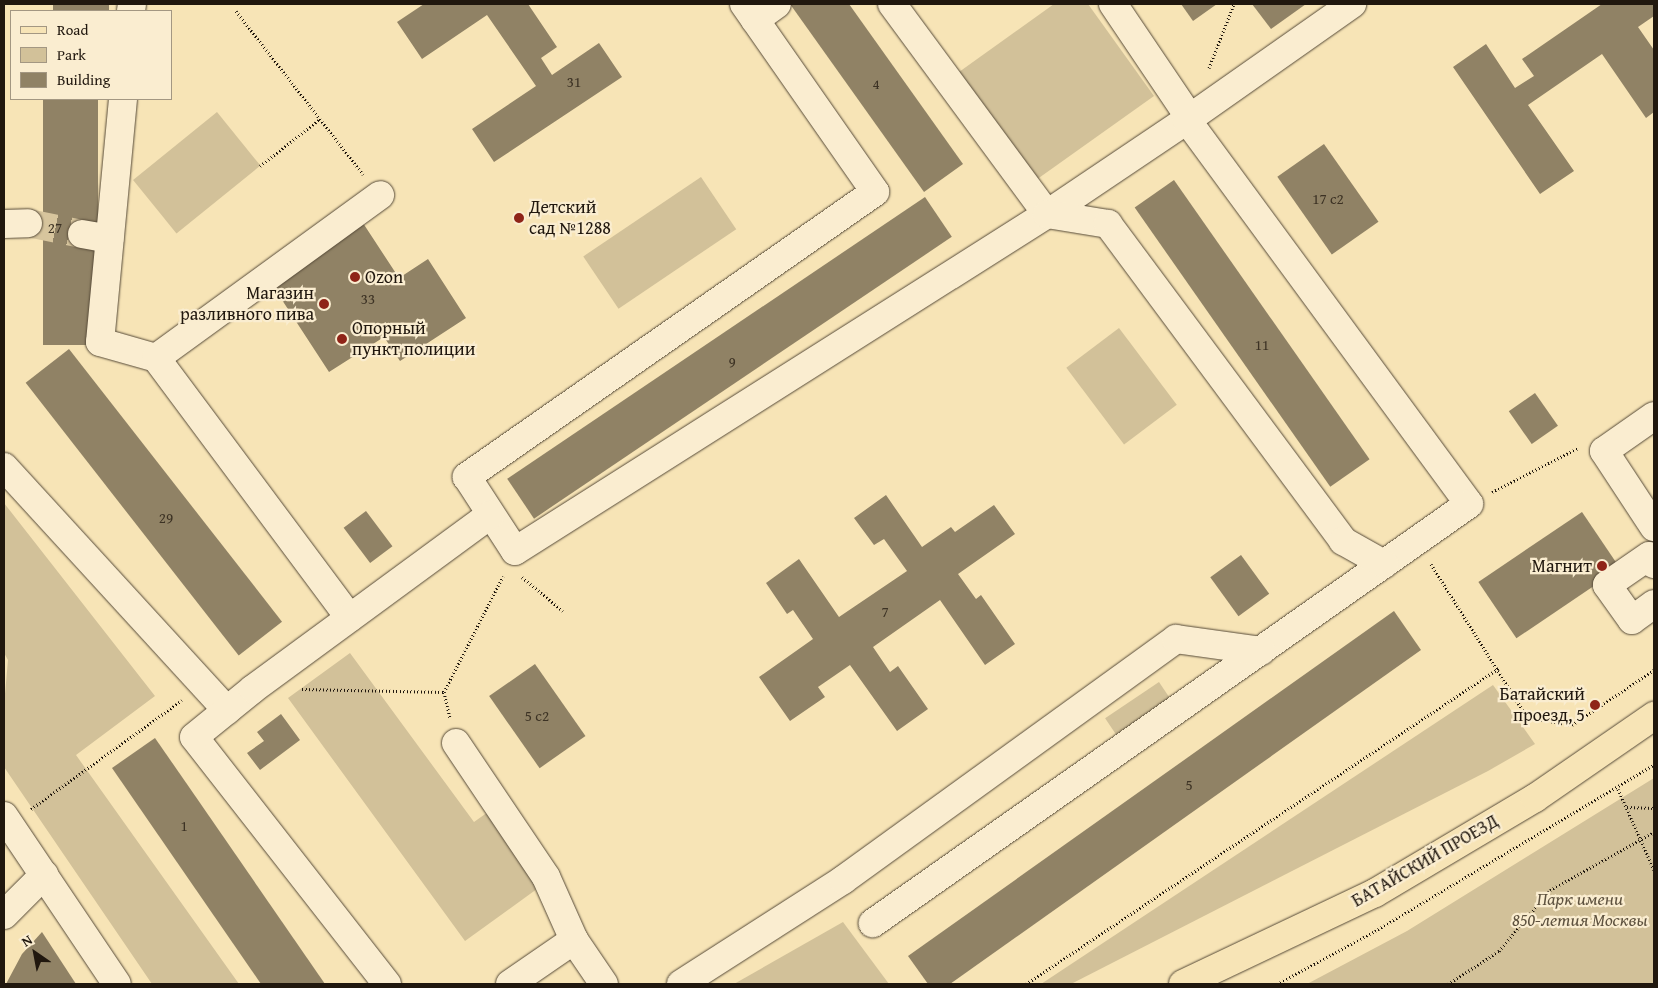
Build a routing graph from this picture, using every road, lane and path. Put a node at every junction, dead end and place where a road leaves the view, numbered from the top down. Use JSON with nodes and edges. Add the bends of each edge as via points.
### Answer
{"nodes":[{"id":1,"x":777,"y":4,"type":"edge"},
{"id":2,"x":892,"y":4,"type":"edge"},
{"id":3,"x":1112,"y":4,"type":"edge"},
{"id":4,"x":1234,"y":4,"type":"edge"},
{"id":5,"x":1352,"y":4,"type":"edge"},
{"id":6,"x":236,"y":11,"type":"dead end"},
{"id":7,"x":749,"y":12,"type":"edge"},
{"id":8,"x":1208,"y":72,"type":"dead end"},
{"id":9,"x":123,"y":100,"type":"edge"},
{"id":10,"x":320,"y":118,"type":"junction"},
{"id":11,"x":1188,"y":119,"type":"junction"},
{"id":12,"x":260,"y":166,"type":"dead end"},
{"id":13,"x":380,"y":195,"type":"joint"},
{"id":14,"x":1047,"y":214,"type":"junction"},
{"id":15,"x":82,"y":234,"type":"tunnel mouth"},
{"id":16,"x":110,"y":239,"type":"junction"},
{"id":17,"x":156,"y":358,"type":"junction"},
{"id":18,"x":1654,"y":416,"type":"edge"},
{"id":19,"x":1604,"y":452,"type":"junction"},
{"id":20,"x":4,"y":467,"type":"edge"},
{"id":21,"x":1469,"y":504,"type":"junction"},
{"id":22,"x":490,"y":515,"type":"junction"},
{"id":23,"x":1654,"y":527,"type":"edge"},
{"id":24,"x":1416,"y":542,"type":"junction"},
{"id":25,"x":512,"y":558,"type":"junction"},
{"id":26,"x":1384,"y":564,"type":"junction"},
{"id":27,"x":1654,"y":564,"type":"edge"},
{"id":28,"x":1654,"y":604,"type":"edge"},
{"id":29,"x":563,"y":611,"type":"dead end"},
{"id":30,"x":350,"y":618,"type":"junction"},
{"id":31,"x":1261,"y":651,"type":"junction"},
{"id":32,"x":1499,"y":668,"type":"junction"},
{"id":33,"x":1654,"y":670,"type":"edge"},
{"id":34,"x":204,"y":684,"type":"junction"},
{"id":35,"x":253,"y":689,"type":"junction"},
{"id":36,"x":444,"y":692,"type":"junction"},
{"id":37,"x":227,"y":710,"type":"junction"},
{"id":38,"x":1654,"y":716,"type":"edge"},
{"id":39,"x":456,"y":743,"type":"joint"},
{"id":40,"x":1654,"y":766,"type":"edge"},
{"id":41,"x":1618,"y":789,"type":"junction"},
{"id":42,"x":1627,"y":807,"type":"junction"},
{"id":43,"x":1654,"y":808,"type":"edge"},
{"id":44,"x":7,"y":820,"type":"edge"},
{"id":45,"x":1654,"y":832,"type":"edge"},
{"id":46,"x":1642,"y":839,"type":"junction"},
{"id":47,"x":1654,"y":870,"type":"edge"},
{"id":48,"x":44,"y":875,"type":"junction"},
{"id":49,"x":4,"y":915,"type":"edge"},
{"id":50,"x":874,"y":923,"type":"dead end"},
{"id":51,"x":574,"y":940,"type":"junction"},
{"id":52,"x":117,"y":984,"type":"edge"},
{"id":53,"x":387,"y":984,"type":"edge"},
{"id":54,"x":510,"y":984,"type":"edge"},
{"id":55,"x":604,"y":984,"type":"edge"},
{"id":56,"x":681,"y":984,"type":"edge"},
{"id":57,"x":1026,"y":984,"type":"edge"},
{"id":58,"x":1184,"y":984,"type":"edge"},
{"id":59,"x":1277,"y":984,"type":"edge"},
{"id":60,"x":1448,"y":984,"type":"edge"}],
"edges":[{"from":1,"to":7,"type":"lane"},
{"from":2,"to":14,"type":"lane"},
{"from":3,"to":11,"type":"lane"},
{"from":4,"to":8,"type":"path"},
{"from":5,"to":11,"type":"lane"},
{"from":6,"to":10,"type":"path"},
{"from":7,"to":22,"type":"lane","via":[[875,192],[467,477]]},
{"from":9,"to":16,"type":"lane"},
{"from":10,"to":12,"type":"path"},
{"from":10,"to":13,"type":"path"},
{"from":11,"to":14,"type":"lane"},
{"from":11,"to":21,"type":"lane"},
{"from":13,"to":17,"type":"lane"},
{"from":14,"to":25,"type":"lane"},
{"from":14,"to":26,"type":"lane","via":[[1108,224],[1344,541]]},
{"from":15,"to":16,"type":"lane"},
{"from":16,"to":17,"type":"lane","via":[[100,342]]},
{"from":17,"to":30,"type":"lane"},
{"from":18,"to":19,"type":"lane"},
{"from":19,"to":21,"type":"path","via":[[1579,448]]},
{"from":19,"to":23,"type":"lane"},
{"from":20,"to":34,"type":"lane"},
{"from":21,"to":24,"type":"lane"},
{"from":22,"to":25,"type":"lane"},
{"from":22,"to":30,"type":"lane"},
{"from":24,"to":26,"type":"lane"},
{"from":24,"to":32,"type":"path"},
{"from":25,"to":29,"type":"path"},
{"from":25,"to":36,"type":"path"},
{"from":26,"to":31,"type":"lane"},
{"from":27,"to":28,"type":"lane","via":[[1649,556],[1608,585],[1632,620]]},
{"from":30,"to":35,"type":"lane"},
{"from":31,"to":50,"type":"lane"},
{"from":31,"to":56,"type":"lane","via":[[1176,639],[843,880]]},
{"from":32,"to":33,"type":"path","via":[[1528,717],[1572,725]]},
{"from":32,"to":57,"type":"path"},
{"from":34,"to":37,"type":"lane"},
{"from":34,"to":44,"type":"path"},
{"from":35,"to":36,"type":"path"},
{"from":35,"to":37,"type":"lane"},
{"from":36,"to":39,"type":"path"},
{"from":37,"to":53,"type":"lane","via":[[194,737]]},
{"from":38,"to":58,"type":"main road","name":"БАТАЙСКИЙ ПРОЕЗД","via":[[1535,798],[1375,893]]},
{"from":39,"to":51,"type":"lane","via":[[546,876]]},
{"from":40,"to":41,"type":"path"},
{"from":41,"to":42,"type":"path"},
{"from":41,"to":59,"type":"path","via":[[1375,932]]},
{"from":42,"to":43,"type":"path"},
{"from":42,"to":46,"type":"path"},
{"from":44,"to":48,"type":"lane"},
{"from":45,"to":46,"type":"path"},
{"from":46,"to":47,"type":"path"},
{"from":46,"to":60,"type":"path","via":[[1550,890],[1499,951]]},
{"from":48,"to":49,"type":"lane"},
{"from":48,"to":52,"type":"lane"},
{"from":51,"to":54,"type":"lane"},
{"from":51,"to":55,"type":"lane"}]}
